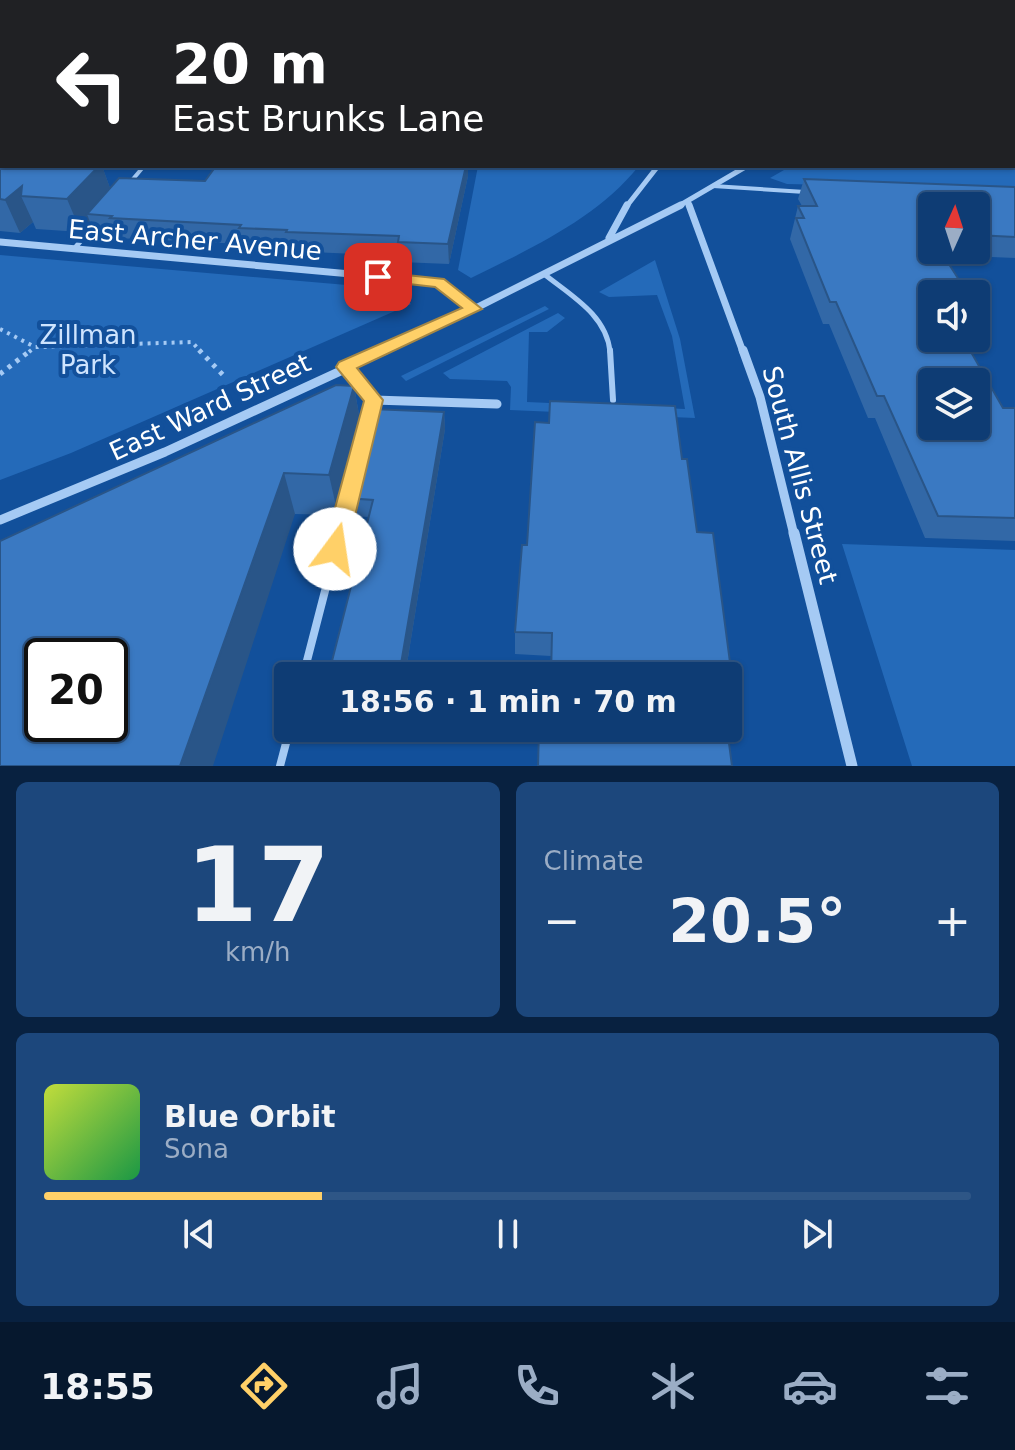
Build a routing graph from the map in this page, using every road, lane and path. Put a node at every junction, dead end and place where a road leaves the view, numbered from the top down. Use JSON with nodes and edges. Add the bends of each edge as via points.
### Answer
{"nodes":[{"id":1,"x":142,"y":168,"type":"edge"},
{"id":2,"x":656,"y":168,"type":"edge"},
{"id":3,"x":744,"y":168,"type":"edge"},
{"id":4,"x":713,"y":186,"type":"junction"},
{"id":5,"x":124,"y":190,"type":"edge"},
{"id":6,"x":815,"y":192,"type":"edge"},
{"id":7,"x":688,"y":201,"type":"junction"},
{"id":8,"x":104,"y":213,"type":"edge"},
{"id":9,"x":607,"y":240,"type":"junction"},
{"id":10,"x":0,"y":242,"type":"edge"},
{"id":11,"x":74,"y":249,"type":"junction"},
{"id":12,"x":544,"y":274,"type":"junction"},
{"id":13,"x":474,"y":309,"type":"junction"},
{"id":14,"x":0,"y":329,"type":"edge"},
{"id":15,"x":35,"y":347,"type":"junction"},
{"id":16,"x":345,"y":367,"type":"junction"},
{"id":17,"x":0,"y":374,"type":"edge"},
{"id":18,"x":225,"y":377,"type":"dead end"},
{"id":19,"x":374,"y":400,"type":"junction"},
{"id":20,"x":613,"y":400,"type":"edge"},
{"id":21,"x":497,"y":404,"type":"dead end"},
{"id":22,"x":370,"y":415,"type":"edge"},
{"id":23,"x":351,"y":490,"type":"edge"},
{"id":24,"x":0,"y":520,"type":"edge"},
{"id":25,"x":307,"y":662,"type":"edge"},
{"id":26,"x":286,"y":742,"type":"edge"},
{"id":27,"x":280,"y":766,"type":"edge"},
{"id":28,"x":852,"y":766,"type":"edge"}],
"edges":[{"from":1,"to":5,"type":"lane"},
{"from":2,"to":9,"type":"street"},
{"from":3,"to":4,"type":"street","name":"East Ward Street"},
{"from":4,"to":6,"type":"lane"},
{"from":4,"to":7,"type":"street","name":"East Ward Street"},
{"from":7,"to":9,"type":"street","name":"East Ward Street"},
{"from":7,"to":28,"type":"street","name":"South Allis Street","via":[[760,397]]},
{"from":8,"to":11,"type":"lane"},
{"from":9,"to":12,"type":"street","name":"East Ward Street"},
{"from":10,"to":11,"type":"street","name":"East Archer Avenue"},
{"from":11,"to":13,"type":"street","name":"East Archer Avenue","via":[[439,282]]},
{"from":12,"to":13,"type":"street","name":"East Ward Street"},
{"from":12,"to":20,"type":"lane","via":[[595,315],[609,339]]},
{"from":13,"to":16,"type":"street","name":"East Ward Street"},
{"from":14,"to":15,"type":"path"},
{"from":15,"to":17,"type":"path"},
{"from":15,"to":18,"type":"path","via":[[192,342]]},
{"from":16,"to":19,"type":"street"},
{"from":16,"to":24,"type":"street","name":"East Ward Street","via":[[165,452]]},
{"from":19,"to":21,"type":"street"},
{"from":19,"to":22,"type":"lane"},
{"from":23,"to":25,"type":"lane"},
{"from":26,"to":27,"type":"lane"}]}
